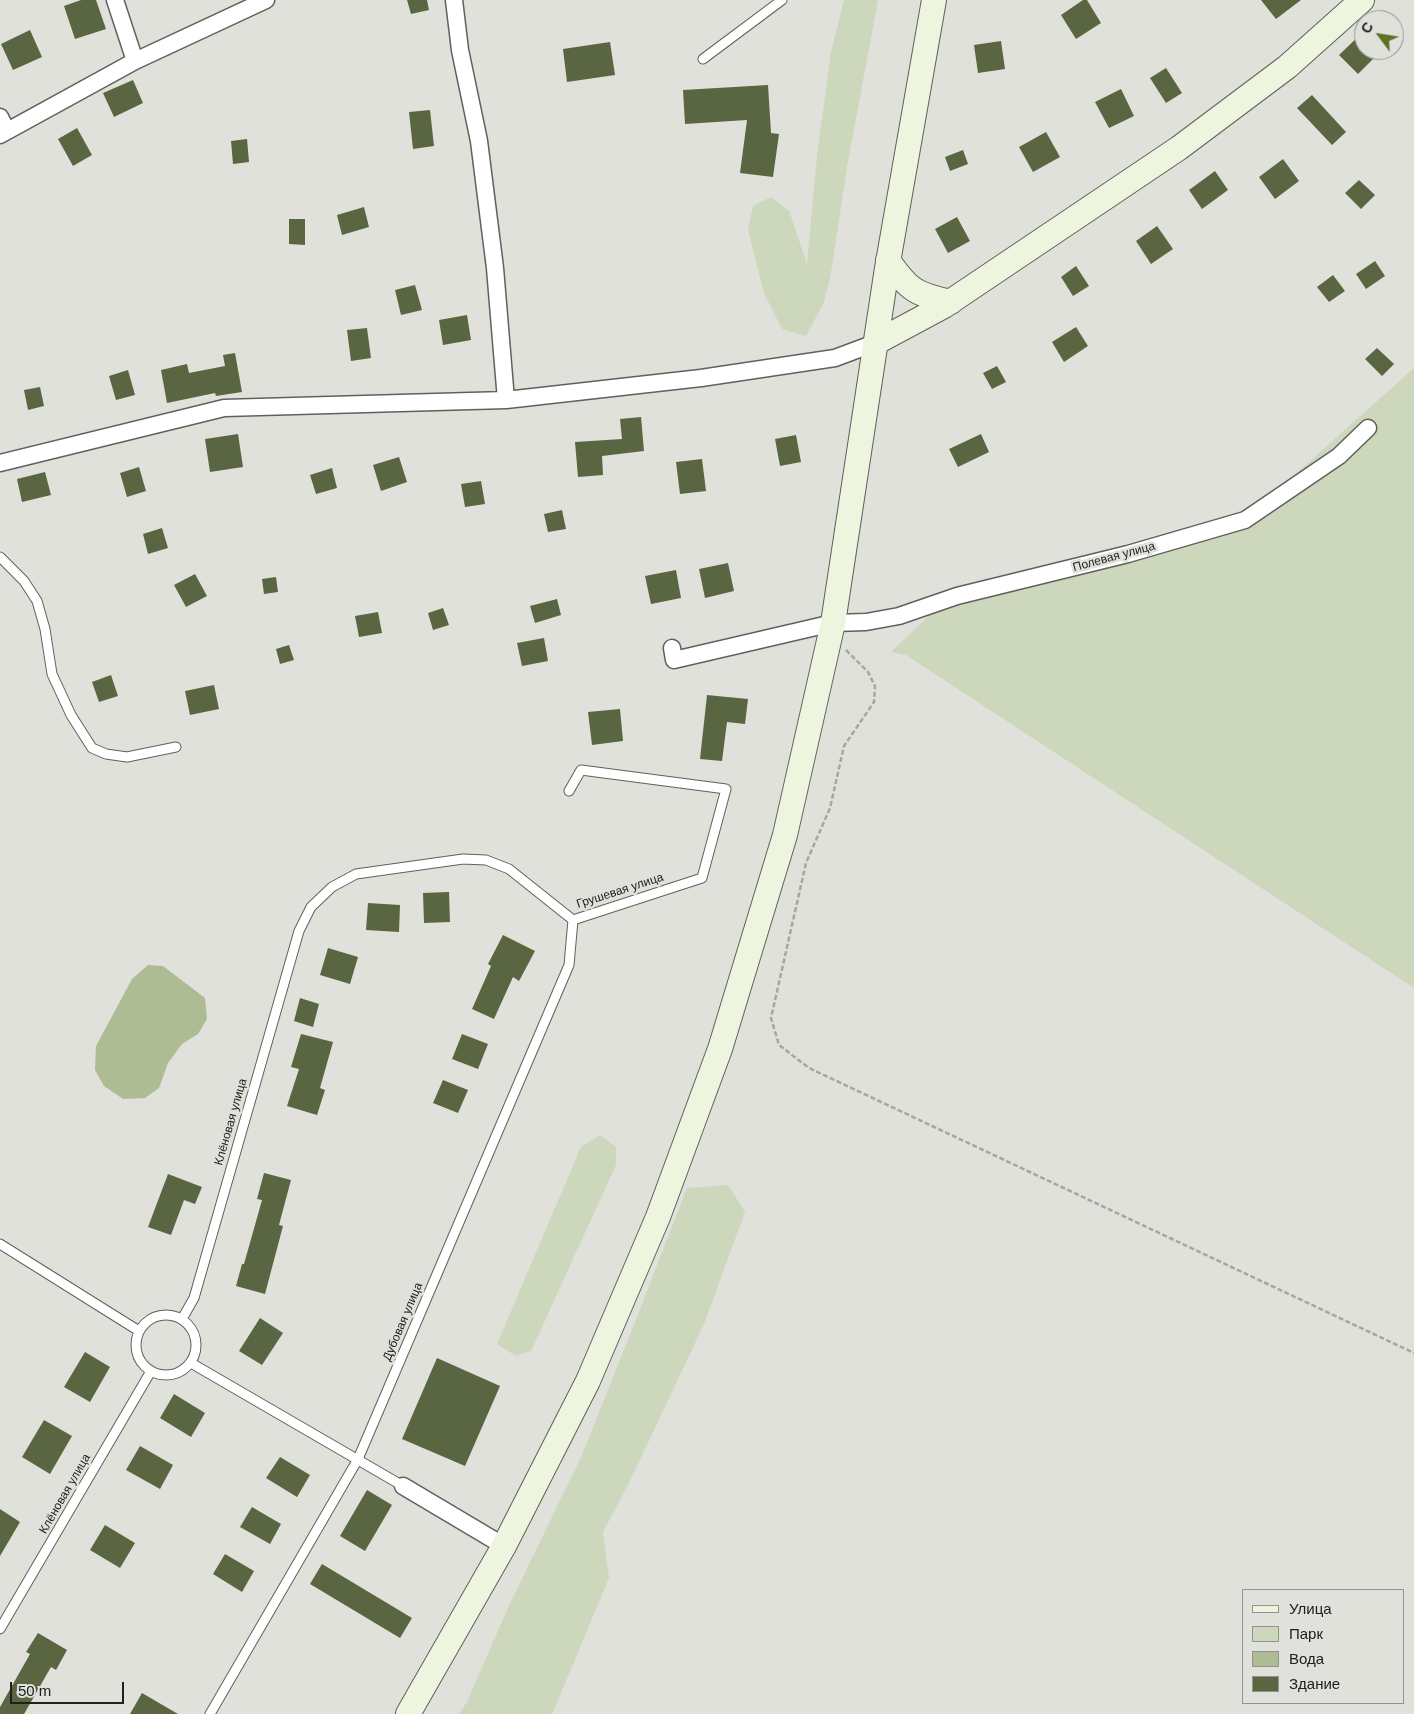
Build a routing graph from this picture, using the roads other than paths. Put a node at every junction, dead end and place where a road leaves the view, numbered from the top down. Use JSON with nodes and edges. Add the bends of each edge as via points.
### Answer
{"nodes":[{"id":1,"x":115,"y":0,"type":"edge"},
{"id":2,"x":266,"y":0,"type":"edge"},
{"id":3,"x":454,"y":0,"type":"edge"},
{"id":4,"x":782,"y":0,"type":"edge"},
{"id":5,"x":934,"y":0,"type":"edge"},
{"id":6,"x":1362,"y":0,"type":"edge"},
{"id":7,"x":703,"y":59,"type":"dead end"},
{"id":8,"x":135,"y":61,"type":"junction"},
{"id":9,"x":2,"y":128,"type":"edge"},
{"id":10,"x":888,"y":260,"type":"junction"},
{"id":11,"x":951,"y":302,"type":"junction"},
{"id":12,"x":875,"y":343,"type":"junction"},
{"id":13,"x":506,"y":400,"type":"junction"},
{"id":14,"x":1368,"y":428,"type":"dead end"},
{"id":15,"x":0,"y":463,"type":"edge"},
{"id":16,"x":0,"y":557,"type":"edge"},
{"id":17,"x":832,"y":629,"type":"junction"},
{"id":18,"x":672,"y":648,"type":"dead end"},
{"id":19,"x":176,"y":747,"type":"dead end"},
{"id":20,"x":569,"y":791,"type":"dead end"},
{"id":21,"x":574,"y":920,"type":"junction"},
{"id":22,"x":299,"y":931,"type":"joint"},
{"id":23,"x":0,"y":1244,"type":"edge"},
{"id":24,"x":182,"y":1319,"type":"junction"},
{"id":25,"x":139,"y":1331,"type":"junction"},
{"id":26,"x":191,"y":1362,"type":"junction"},
{"id":27,"x":151,"y":1371,"type":"junction"},
{"id":28,"x":358,"y":1460,"type":"junction"},
{"id":29,"x":403,"y":1486,"type":"joint"},
{"id":30,"x":504,"y":1546,"type":"junction"},
{"id":31,"x":0,"y":1629,"type":"edge"},
{"id":32,"x":210,"y":1714,"type":"edge"},
{"id":33,"x":408,"y":1714,"type":"edge"}],
"edges":[{"from":1,"to":8,"type":"street"},
{"from":2,"to":8,"type":"street"},
{"from":3,"to":13,"type":"street","via":[[460,50],[479,141],[495,268]]},
{"from":4,"to":7,"type":"lane"},
{"from":5,"to":10,"type":"street"},
{"from":6,"to":11,"type":"street","via":[[1287,67],[1179,148]]},
{"from":8,"to":9,"type":"street"},
{"from":10,"to":11,"type":"street","via":[[903,282],[914,290]]},
{"from":10,"to":12,"type":"street"},
{"from":11,"to":12,"type":"street"},
{"from":12,"to":13,"type":"street","via":[[835,358],[701,378]]},
{"from":12,"to":17,"type":"street"},
{"from":13,"to":15,"type":"street","via":[[224,408]]},
{"from":14,"to":17,"type":"street","name":"Полевая улица","via":[[1339,456],[1245,520],[1128,554],[957,596],[899,616]]},
{"from":16,"to":19,"type":"lane","via":[[24,581],[37,600],[52,674],[71,715],[92,748],[127,757]]},
{"from":17,"to":18,"type":"street","name":"Полевая улица","via":[[674,660]]},
{"from":17,"to":30,"type":"street","via":[[785,836],[720,1049],[658,1217],[588,1381]]},
{"from":20,"to":21,"type":"lane","name":"Грушевая улица","via":[[582,770],[726,789],[702,878]]},
{"from":21,"to":22,"type":"lane","name":"Грушевая улица","via":[[509,869],[486,860],[463,859],[356,874],[332,886],[311,907]]},
{"from":21,"to":28,"type":"lane","name":"Дубовая улица","via":[[569,965]]},
{"from":22,"to":24,"type":"lane","name":"Клёновая улица","via":[[194,1298]]},
{"from":23,"to":25,"type":"lane"},
{"from":24,"to":25,"type":"lane","via":[[170,1314],[158,1316]]},
{"from":24,"to":26,"type":"lane","via":[[191,1327],[196,1339],[196,1351]]},
{"from":25,"to":27,"type":"lane","via":[[137,1353],[142,1364]]},
{"from":26,"to":27,"type":"lane","via":[[172,1375]]},
{"from":26,"to":28,"type":"lane"},
{"from":27,"to":31,"type":"lane","name":"Клёновая улица"},
{"from":28,"to":29,"type":"lane"},
{"from":28,"to":32,"type":"lane","name":"Дубовая улица"},
{"from":29,"to":30,"type":"street"},
{"from":30,"to":33,"type":"street"}]}
